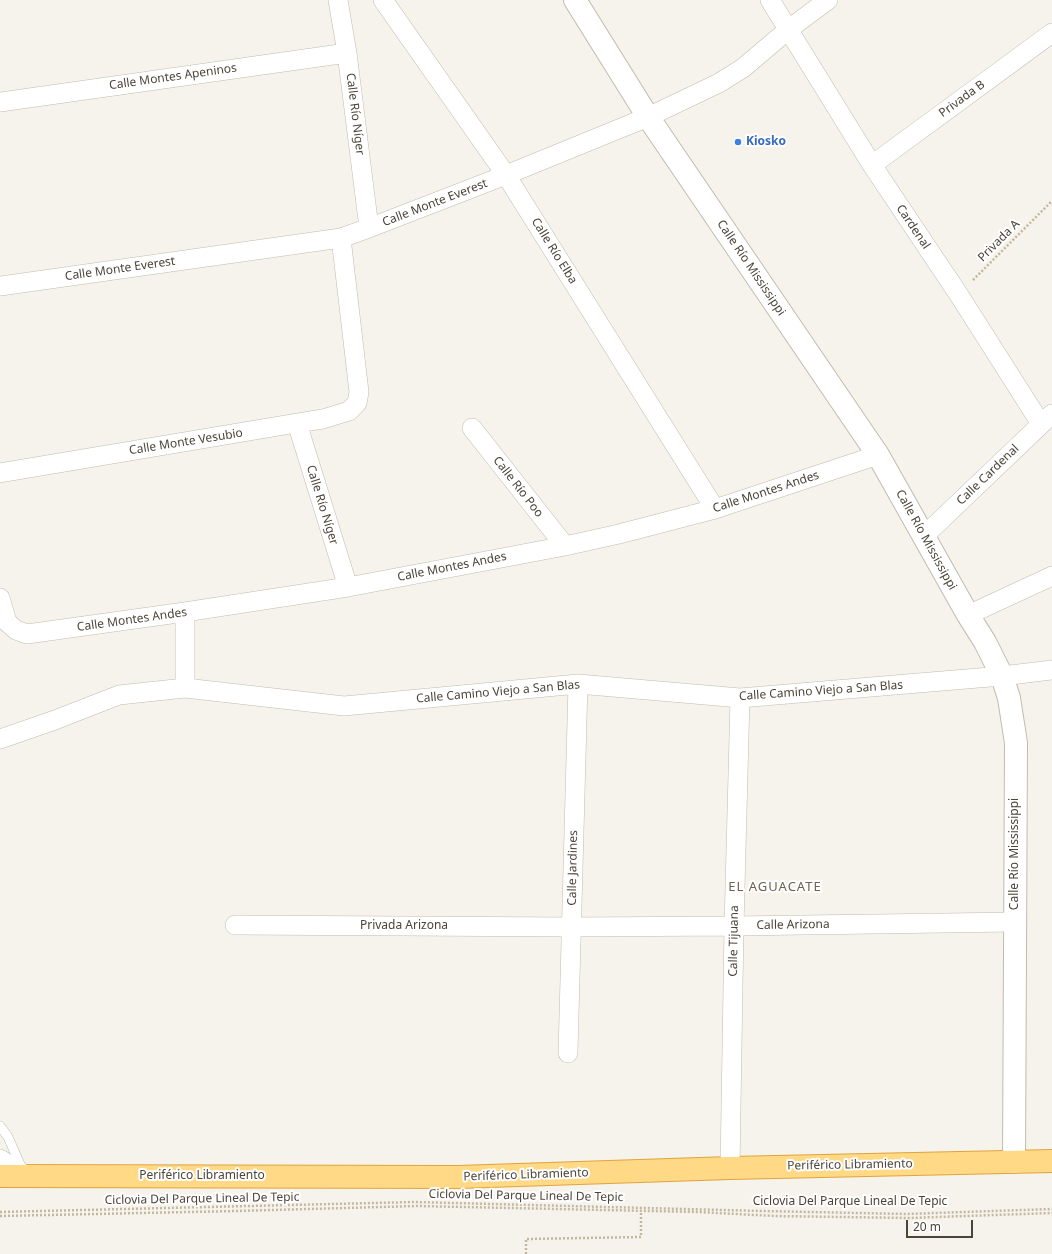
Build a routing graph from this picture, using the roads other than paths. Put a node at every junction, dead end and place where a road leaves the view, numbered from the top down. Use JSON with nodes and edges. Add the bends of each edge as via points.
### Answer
{"nodes":[{"id":1,"x":338,"y":0,"type":"edge"},
{"id":2,"x":383,"y":0,"type":"edge"},
{"id":3,"x":575,"y":0,"type":"edge"},
{"id":4,"x":770,"y":0,"type":"edge"},
{"id":5,"x":828,"y":0,"type":"edge"},
{"id":6,"x":789,"y":29,"type":"junction"},
{"id":7,"x":1052,"y":33,"type":"edge"},
{"id":8,"x":347,"y":53,"type":"junction"},
{"id":9,"x":0,"y":102,"type":"edge"},
{"id":10,"x":648,"y":117,"type":"junction"},
{"id":11,"x":872,"y":165,"type":"junction"},
{"id":12,"x":506,"y":175,"type":"junction"},
{"id":13,"x":369,"y":228,"type":"junction"},
{"id":14,"x":341,"y":238,"type":"junction"},
{"id":15,"x":0,"y":286,"type":"edge"},
{"id":16,"x":1047,"y":419,"type":"edge"},
{"id":17,"x":297,"y":423,"type":"junction"},
{"id":18,"x":472,"y":428,"type":"dead end"},
{"id":19,"x":878,"y":455,"type":"junction"},
{"id":20,"x":0,"y":473,"type":"edge"},
{"id":21,"x":715,"y":509,"type":"junction"},
{"id":22,"x":924,"y":536,"type":"junction"},
{"id":23,"x":565,"y":546,"type":"junction"},
{"id":24,"x":1052,"y":576,"type":"edge"},
{"id":25,"x":348,"y":587,"type":"junction"},
{"id":26,"x":0,"y":598,"type":"edge"},
{"id":27,"x":185,"y":612,"type":"junction"},
{"id":28,"x":968,"y":614,"type":"junction"},
{"id":29,"x":1052,"y":670,"type":"edge"},
{"id":30,"x":1002,"y":676,"type":"junction"},
{"id":31,"x":578,"y":684,"type":"junction"},
{"id":32,"x":185,"y":688,"type":"junction"},
{"id":33,"x":740,"y":698,"type":"junction"},
{"id":34,"x":0,"y":739,"type":"edge"},
{"id":35,"x":1015,"y":922,"type":"junction"},
{"id":36,"x":235,"y":925,"type":"dead end"},
{"id":37,"x":734,"y":926,"type":"junction"},
{"id":38,"x":572,"y":927,"type":"junction"},
{"id":39,"x":568,"y":1053,"type":"dead end"},
{"id":40,"x":0,"y":1126,"type":"edge"},
{"id":41,"x":0,"y":1159,"type":"edge"},
{"id":42,"x":1052,"y":1161,"type":"edge"},
{"id":43,"x":1014,"y":1162,"type":"junction"},
{"id":44,"x":730,"y":1168,"type":"junction"},
{"id":45,"x":25,"y":1175,"type":"junction"},
{"id":46,"x":0,"y":1176,"type":"edge"}],
"edges":[{"from":1,"to":8,"type":"street","name":"Calle Río Níger"},
{"from":2,"to":12,"type":"street","name":"Calle Río Elba"},
{"from":3,"to":10,"type":"street","name":"Calle Río Mississippi"},
{"from":4,"to":6,"type":"street","name":"Cardenal"},
{"from":5,"to":6,"type":"street","name":"Calle Monte Everest"},
{"from":6,"to":10,"type":"street","name":"Calle Monte Everest","via":[[742,68],[719,83]]},
{"from":6,"to":11,"type":"street","name":"Cardenal"},
{"from":7,"to":11,"type":"street","name":"Privada B"},
{"from":8,"to":9,"type":"street","name":"Calle Montes Apeninos"},
{"from":8,"to":13,"type":"street","name":"Calle Río Níger"},
{"from":10,"to":12,"type":"street","name":"Calle Monte Everest"},
{"from":10,"to":19,"type":"street","name":"Calle Río Mississippi"},
{"from":11,"to":16,"type":"street","name":"Cardenal","via":[[959,295]]},
{"from":12,"to":13,"type":"street","name":"Calle Monte Everest"},
{"from":12,"to":21,"type":"street","name":"Calle Río Elba"},
{"from":13,"to":14,"type":"street","name":"Calle Monte Everest"},
{"from":14,"to":15,"type":"street","name":"Calle Monte Everest"},
{"from":14,"to":17,"type":"street","name":"Calle Monte Vesubio","via":[[359,392],[357,403],[348,411],[323,419]]},
{"from":16,"to":22,"type":"street","name":"Calle Cardenal"},
{"from":17,"to":20,"type":"street","name":"Calle Monte Vesubio"},
{"from":17,"to":25,"type":"street","name":"Calle Río Níger"},
{"from":18,"to":23,"type":"street","name":"Calle Río Poo"},
{"from":19,"to":21,"type":"street","name":"Calle Montes Andes"},
{"from":19,"to":22,"type":"street","name":"Calle Río Mississippi"},
{"from":21,"to":23,"type":"street","name":"Calle Montes Andes"},
{"from":22,"to":28,"type":"street","name":"Calle Río Mississippi"},
{"from":23,"to":25,"type":"street","name":"Calle Montes Andes"},
{"from":24,"to":28,"type":"street"},
{"from":25,"to":27,"type":"street","name":"Calle Montes Andes"},
{"from":26,"to":27,"type":"street","name":"Calle Montes Andes","via":[[7,622],[16,630],[27,634]]},
{"from":27,"to":32,"type":"street"},
{"from":28,"to":30,"type":"street","name":"Calle Río Mississippi"},
{"from":29,"to":30,"type":"street","name":"Calle Camino Viejo a San Blas"},
{"from":30,"to":33,"type":"street","name":"Calle Camino Viejo a San Blas"},
{"from":30,"to":35,"type":"street","name":"Calle Río Mississippi","via":[[1009,698],[1016,743]]},
{"from":31,"to":32,"type":"street","name":"Calle Camino Viejo a San Blas","via":[[344,706]]},
{"from":31,"to":33,"type":"street","name":"Calle Camino Viejo a San Blas"},
{"from":31,"to":38,"type":"street","name":"Calle Jardines"},
{"from":32,"to":34,"type":"street","name":"Calle Camino Viejo a San Blas","via":[[119,695]]},
{"from":33,"to":37,"type":"street","name":"Calle Tijuana"},
{"from":35,"to":37,"type":"street","name":"Calle Arizona"},
{"from":35,"to":43,"type":"street","name":"Calle Río Mississippi"},
{"from":36,"to":38,"type":"street","name":"Privada Arizona"},
{"from":37,"to":38,"type":"street","name":"Calle Arizona"},
{"from":37,"to":44,"type":"street","name":"Calle Tijuana"},
{"from":38,"to":39,"type":"street","name":"Calle Jardines"},
{"from":40,"to":45,"type":"lane","via":[[8,1137]]},
{"from":41,"to":45,"type":"street"},
{"from":42,"to":43,"type":"highway","name":"Periférico Libramiento"},
{"from":43,"to":44,"type":"highway","name":"Periférico Libramiento"},
{"from":44,"to":45,"type":"highway","name":"Periférico Libramiento","via":[[458,1177]]},
{"from":45,"to":46,"type":"highway","name":"Periférico Libramiento"}]}
